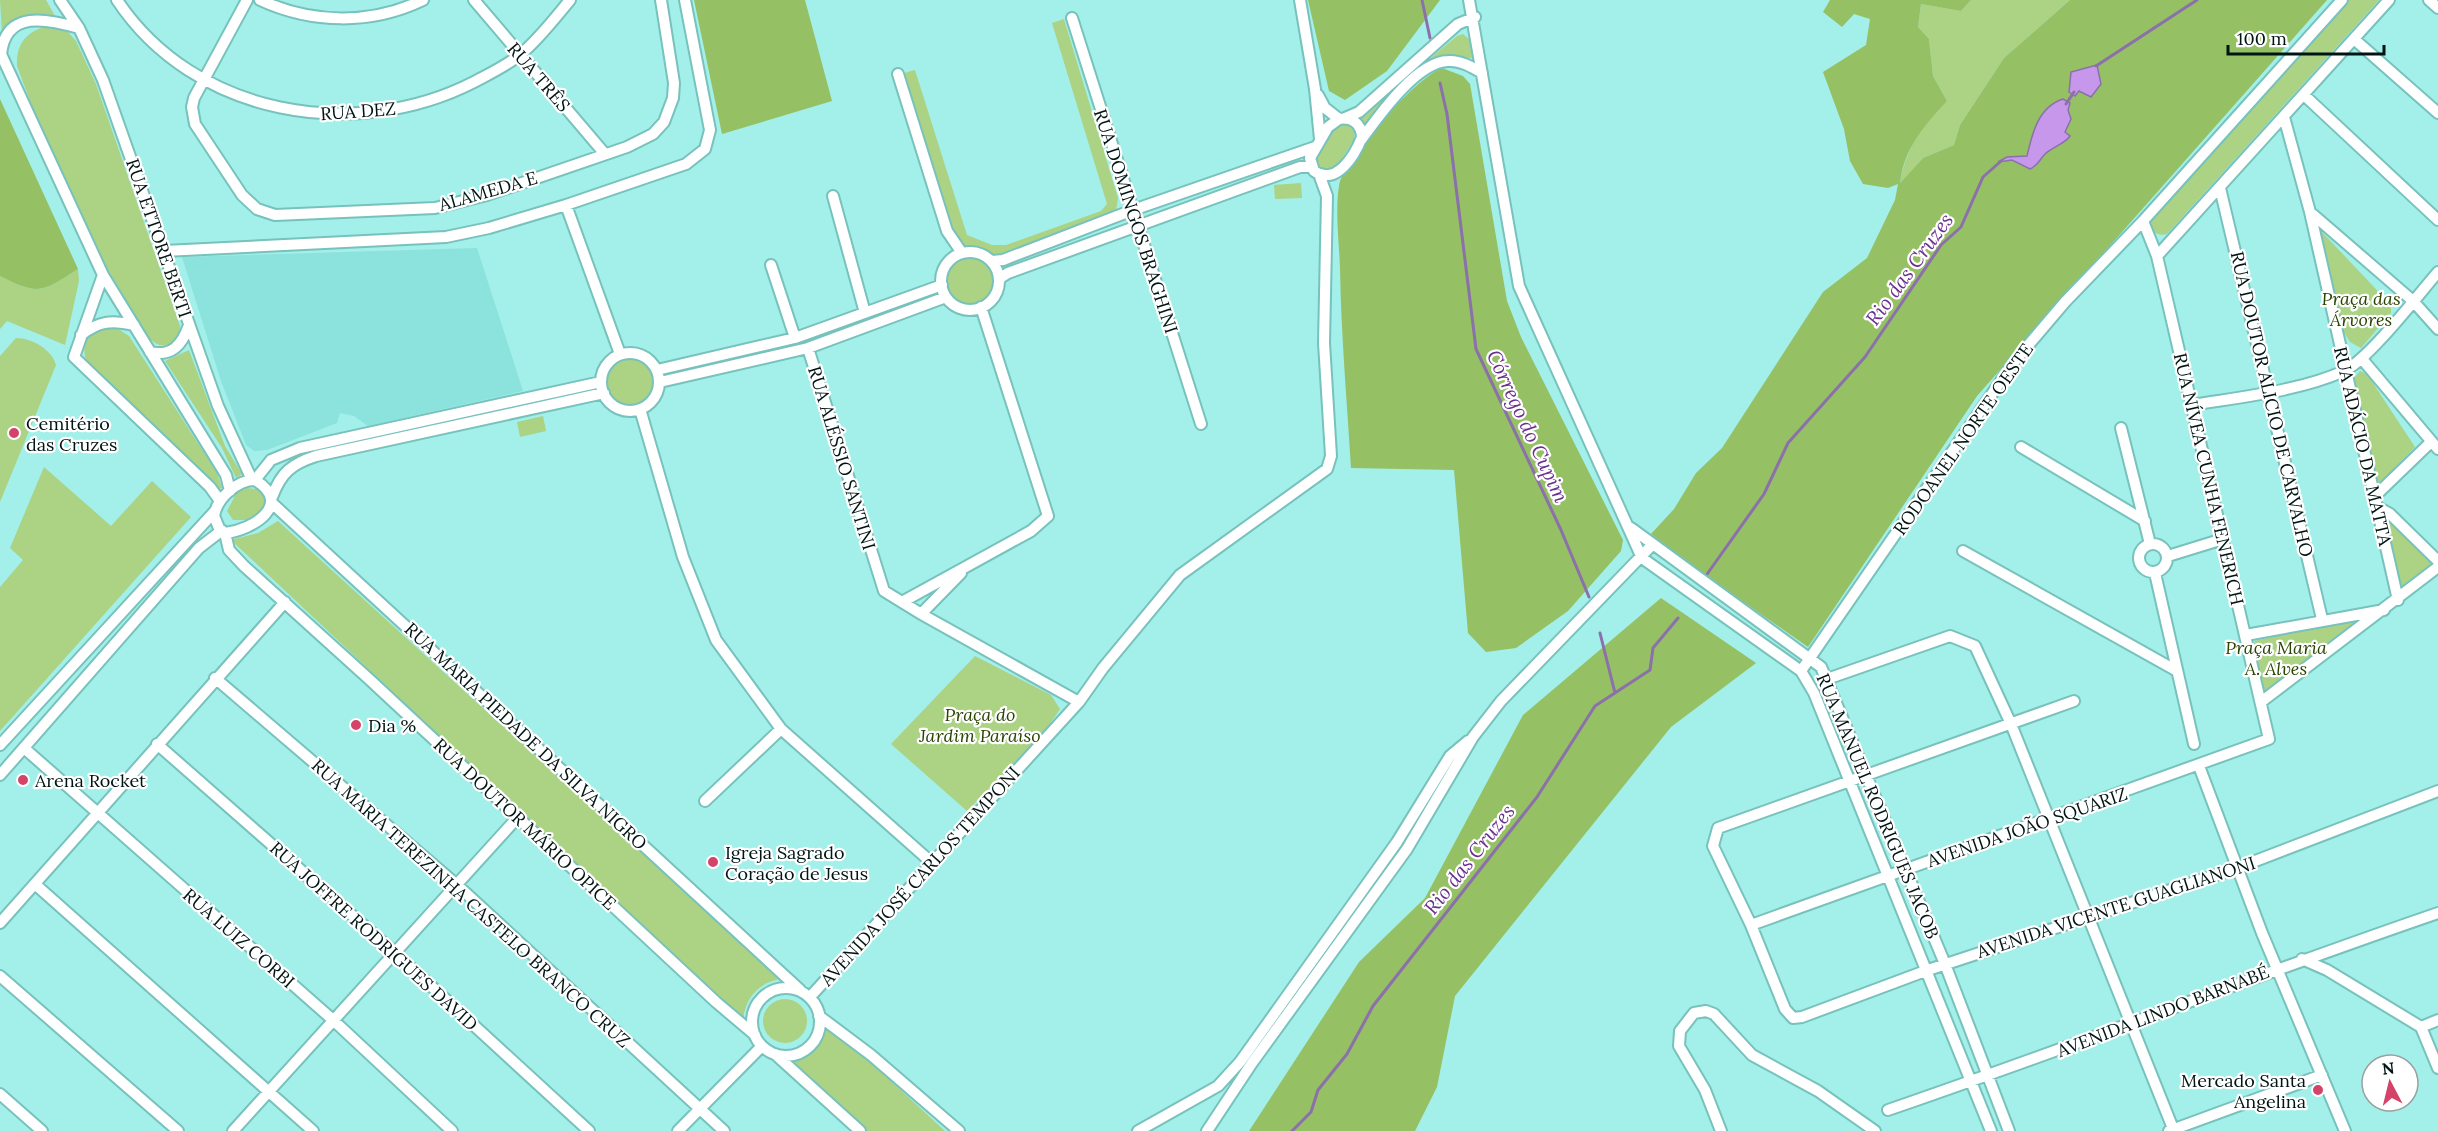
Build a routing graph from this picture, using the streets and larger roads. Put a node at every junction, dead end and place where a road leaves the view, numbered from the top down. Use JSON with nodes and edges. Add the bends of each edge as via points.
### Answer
{"nodes":[{"id":1,"x":60,"y":0,"type":"edge"},
{"id":2,"x":117,"y":0,"type":"edge"},
{"id":3,"x":247,"y":0,"type":"edge"},
{"id":4,"x":260,"y":0,"type":"edge"},
{"id":5,"x":423,"y":0,"type":"edge"},
{"id":6,"x":474,"y":0,"type":"edge"},
{"id":7,"x":570,"y":0,"type":"edge"},
{"id":8,"x":662,"y":0,"type":"edge"},
{"id":9,"x":685,"y":0,"type":"edge"},
{"id":10,"x":1300,"y":0,"type":"edge"},
{"id":11,"x":2342,"y":0,"type":"edge"},
{"id":12,"x":2389,"y":0,"type":"edge"},
{"id":13,"x":2429,"y":0,"type":"edge"},
{"id":14,"x":1473,"y":1,"type":"edge"},
{"id":15,"x":2438,"y":8,"type":"edge"},
{"id":16,"x":1474,"y":17,"type":"junction"},
{"id":17,"x":1072,"y":18,"type":"dead end"},
{"id":18,"x":79,"y":28,"type":"junction"},
{"id":19,"x":2354,"y":39,"type":"junction"},
{"id":20,"x":0,"y":53,"type":"edge"},
{"id":21,"x":520,"y":55,"type":"junction"},
{"id":22,"x":1482,"y":73,"type":"junction"},
{"id":23,"x":898,"y":74,"type":"dead end"},
{"id":24,"x":203,"y":80,"type":"junction"},
{"id":25,"x":1315,"y":89,"type":"junction"},
{"id":26,"x":2304,"y":95,"type":"junction"},
{"id":27,"x":2438,"y":113,"type":"edge"},
{"id":28,"x":2284,"y":117,"type":"junction"},
{"id":29,"x":1342,"y":119,"type":"junction"},
{"id":30,"x":1361,"y":141,"type":"junction"},
{"id":31,"x":1317,"y":143,"type":"junction"},
{"id":32,"x":605,"y":154,"type":"junction"},
{"id":33,"x":1315,"y":171,"type":"junction"},
{"id":34,"x":1340,"y":171,"type":"junction"},
{"id":35,"x":2220,"y":188,"type":"junction"},
{"id":36,"x":833,"y":196,"type":"dead end"},
{"id":37,"x":1327,"y":196,"type":"junction"},
{"id":38,"x":566,"y":205,"type":"junction"},
{"id":39,"x":1133,"y":210,"type":"junction"},
{"id":40,"x":2310,"y":212,"type":"junction"},
{"id":41,"x":2438,"y":220,"type":"edge"},
{"id":42,"x":2143,"y":221,"type":"junction"},
{"id":43,"x":1138,"y":225,"type":"junction"},
{"id":44,"x":164,"y":251,"type":"junction"},
{"id":45,"x":962,"y":253,"type":"junction"},
{"id":46,"x":2157,"y":256,"type":"junction"},
{"id":47,"x":992,"y":261,"type":"junction"},
{"id":48,"x":771,"y":265,"type":"dead end"},
{"id":49,"x":2438,"y":272,"type":"edge"},
{"id":50,"x":103,"y":275,"type":"junction"},
{"id":51,"x":999,"y":282,"type":"junction"},
{"id":52,"x":942,"y":285,"type":"junction"},
{"id":53,"x":946,"y":297,"type":"junction"},
{"id":54,"x":2413,"y":302,"type":"junction"},
{"id":55,"x":981,"y":307,"type":"junction"},
{"id":56,"x":865,"y":313,"type":"junction"},
{"id":57,"x":134,"y":325,"type":"junction"},
{"id":58,"x":189,"y":325,"type":"junction"},
{"id":59,"x":2438,"y":329,"type":"edge"},
{"id":60,"x":81,"y":336,"type":"junction"},
{"id":61,"x":795,"y":338,"type":"junction"},
{"id":62,"x":808,"y":348,"type":"junction"},
{"id":63,"x":150,"y":352,"type":"junction"},
{"id":64,"x":620,"y":354,"type":"junction"},
{"id":65,"x":2362,"y":359,"type":"junction"},
{"id":66,"x":657,"y":370,"type":"junction"},
{"id":67,"x":2345,"y":370,"type":"junction"},
{"id":68,"x":660,"y":382,"type":"junction"},
{"id":69,"x":602,"y":387,"type":"junction"},
{"id":70,"x":2271,"y":392,"type":"junction"},
{"id":71,"x":2193,"y":405,"type":"junction"},
{"id":72,"x":640,"y":409,"type":"junction"},
{"id":73,"x":1201,"y":424,"type":"dead end"},
{"id":74,"x":2121,"y":428,"type":"dead end"},
{"id":75,"x":2434,"y":446,"type":"edge"},
{"id":76,"x":2021,"y":447,"type":"dead end"},
{"id":77,"x":253,"y":480,"type":"junction"},
{"id":78,"x":230,"y":491,"type":"junction"},
{"id":79,"x":2375,"y":496,"type":"junction"},
{"id":80,"x":272,"y":501,"type":"junction"},
{"id":81,"x":218,"y":506,"type":"junction"},
{"id":82,"x":2379,"y":508,"type":"junction"},
{"id":83,"x":2145,"y":520,"type":"junction"},
{"id":84,"x":1631,"y":528,"type":"junction"},
{"id":85,"x":223,"y":532,"type":"junction"},
{"id":86,"x":2223,"y":539,"type":"junction"},
{"id":87,"x":1653,"y":544,"type":"junction"},
{"id":88,"x":2150,"y":544,"type":"junction"},
{"id":89,"x":1963,"y":551,"type":"dead end"},
{"id":90,"x":2168,"y":556,"type":"junction"},
{"id":91,"x":1642,"y":558,"type":"junction"},
{"id":92,"x":2438,"y":561,"type":"edge"},
{"id":93,"x":970,"y":564,"type":"junction"},
{"id":94,"x":2438,"y":567,"type":"edge"},
{"id":95,"x":2156,"y":573,"type":"junction"},
{"id":96,"x":2398,"y":600,"type":"junction"},
{"id":97,"x":285,"y":602,"type":"junction"},
{"id":98,"x":902,"y":602,"type":"junction"},
{"id":99,"x":2385,"y":610,"type":"junction"},
{"id":100,"x":921,"y":614,"type":"junction"},
{"id":101,"x":2322,"y":620,"type":"junction"},
{"id":102,"x":2246,"y":635,"type":"junction"},
{"id":103,"x":1811,"y":658,"type":"junction"},
{"id":104,"x":1802,"y":671,"type":"junction"},
{"id":105,"x":2177,"y":671,"type":"junction"},
{"id":106,"x":215,"y":678,"type":"junction"},
{"id":107,"x":1827,"y":679,"type":"junction"},
{"id":108,"x":2074,"y":701,"type":"dead end"},
{"id":109,"x":1079,"y":702,"type":"junction"},
{"id":110,"x":2261,"y":702,"type":"junction"},
{"id":111,"x":2011,"y":723,"type":"junction"},
{"id":112,"x":781,"y":729,"type":"junction"},
{"id":113,"x":1473,"y":737,"type":"junction"},
{"id":114,"x":2270,"y":739,"type":"joint"},
{"id":115,"x":157,"y":744,"type":"junction"},
{"id":116,"x":2194,"y":744,"type":"dead end"},
{"id":117,"x":0,"y":745,"type":"edge"},
{"id":118,"x":24,"y":748,"type":"junction"},
{"id":119,"x":2199,"y":766,"type":"junction"},
{"id":120,"x":1866,"y":774,"type":"junction"},
{"id":121,"x":0,"y":775,"type":"edge"},
{"id":122,"x":1848,"y":780,"type":"junction"},
{"id":123,"x":2438,"y":791,"type":"edge"},
{"id":124,"x":705,"y":801,"type":"dead end"},
{"id":125,"x":97,"y":814,"type":"junction"},
{"id":126,"x":518,"y":818,"type":"junction"},
{"id":127,"x":2048,"y":821,"type":"junction"},
{"id":128,"x":930,"y":862,"type":"junction"},
{"id":129,"x":2237,"y":868,"type":"junction"},
{"id":130,"x":1906,"y":869,"type":"junction"},
{"id":131,"x":1889,"y":875,"type":"junction"},
{"id":132,"x":36,"y":885,"type":"junction"},
{"id":133,"x":457,"y":885,"type":"junction"},
{"id":134,"x":2438,"y":913,"type":"edge"},
{"id":135,"x":2087,"y":919,"type":"junction"},
{"id":136,"x":0,"y":923,"type":"edge"},
{"id":137,"x":1751,"y":926,"type":"junction"},
{"id":138,"x":394,"y":952,"type":"junction"},
{"id":139,"x":2302,"y":959,"type":"junction"},
{"id":140,"x":1944,"y":964,"type":"junction"},
{"id":141,"x":2278,"y":968,"type":"junction"},
{"id":142,"x":1928,"y":970,"type":"junction"},
{"id":143,"x":0,"y":976,"type":"edge"},
{"id":144,"x":800,"y":990,"type":"junction"},
{"id":145,"x":810,"y":997,"type":"junction"},
{"id":146,"x":819,"y":1016,"type":"junction"},
{"id":147,"x":333,"y":1020,"type":"junction"},
{"id":148,"x":2438,"y":1020,"type":"edge"},
{"id":149,"x":2132,"y":1024,"type":"junction"},
{"id":150,"x":2421,"y":1027,"type":"junction"},
{"id":151,"x":755,"y":1035,"type":"junction"},
{"id":152,"x":762,"y":1046,"type":"junction"},
{"id":153,"x":774,"y":1054,"type":"junction"},
{"id":154,"x":2438,"y":1068,"type":"edge"},
{"id":155,"x":2322,"y":1075,"type":"junction"},
{"id":156,"x":1987,"y":1076,"type":"junction"},
{"id":157,"x":1970,"y":1082,"type":"junction"},
{"id":158,"x":269,"y":1091,"type":"junction"},
{"id":159,"x":0,"y":1094,"type":"edge"},
{"id":160,"x":699,"y":1108,"type":"junction"},
{"id":161,"x":1888,"y":1110,"type":"dead end"},
{"id":162,"x":1859,"y":1126,"type":"edge"},
{"id":163,"x":2172,"y":1130,"type":"edge"},
{"id":164,"x":42,"y":1131,"type":"edge"},
{"id":165,"x":178,"y":1131,"type":"edge"},
{"id":166,"x":233,"y":1131,"type":"edge"},
{"id":167,"x":313,"y":1131,"type":"edge"},
{"id":168,"x":452,"y":1131,"type":"edge"},
{"id":169,"x":589,"y":1131,"type":"edge"},
{"id":170,"x":678,"y":1131,"type":"edge"},
{"id":171,"x":724,"y":1131,"type":"edge"},
{"id":172,"x":861,"y":1131,"type":"edge"},
{"id":173,"x":959,"y":1131,"type":"edge"},
{"id":174,"x":1138,"y":1131,"type":"edge"},
{"id":175,"x":1208,"y":1131,"type":"edge"},
{"id":176,"x":1721,"y":1131,"type":"edge"},
{"id":177,"x":1875,"y":1131,"type":"edge"},
{"id":178,"x":1991,"y":1131,"type":"edge"},
{"id":179,"x":2009,"y":1131,"type":"edge"},
{"id":180,"x":2345,"y":1131,"type":"edge"}],
"edges":[{"from":1,"to":18,"type":"street","name":"RUA ETTORE BERTI"},
{"from":2,"to":24,"type":"street","name":"RUA DEZ","via":[[135,25]]},
{"from":3,"to":24,"type":"street","name":"ALAMEDA E"},
{"from":4,"to":5,"type":"street","via":[[301,15],[328,19],[383,15]]},
{"from":6,"to":21,"type":"street","name":"RUA TRÊS"},
{"from":7,"to":21,"type":"street","name":"RUA DEZ"},
{"from":8,"to":32,"type":"street","name":"ALAMEDA E","via":[[674,83],[671,111],[653,134]]},
{"from":9,"to":38,"type":"street","via":[[710,130],[705,149],[686,164]]},
{"from":10,"to":25,"type":"street"},
{"from":11,"to":42,"type":"street","name":"RODOANEL NORTE OESTE"},
{"from":12,"to":19,"type":"street"},
{"from":13,"to":15,"type":"street"},
{"from":14,"to":16,"type":"street","name":"RUA MANUEL RODRIGUES JACOB"},
{"from":16,"to":22,"type":"street","name":"RUA MANUEL RODRIGUES JACOB"},
{"from":16,"to":29,"type":"street","via":[[1458,24],[1359,112]]},
{"from":17,"to":39,"type":"street","name":"RUA DOMINGOS BRAGHINI"},
{"from":18,"to":20,"type":"street","via":[[52,20],[28,21],[2,39]]},
{"from":18,"to":44,"type":"street","name":"RUA ETTORE BERTI","via":[[103,80]]},
{"from":19,"to":26,"type":"street"},
{"from":19,"to":27,"type":"street"},
{"from":20,"to":50,"type":"street"},
{"from":21,"to":24,"type":"street","name":"RUA DEZ","via":[[446,96],[374,113],[338,116],[284,110]]},
{"from":21,"to":32,"type":"street","name":"RUA TRÊS"},
{"from":22,"to":30,"type":"street","via":[[1450,60],[1430,67],[1388,103]]},
{"from":22,"to":84,"type":"street","name":"RUA MANUEL RODRIGUES JACOB","via":[[1520,286]]},
{"from":23,"to":45,"type":"street","via":[[947,231]]},
{"from":24,"to":32,"type":"street","name":"ALAMEDA E","via":[[192,107],[195,124],[242,195],[257,209],[275,215],[435,207],[487,195]]},
{"from":25,"to":29,"type":"street","via":[[1325,108]]},
{"from":25,"to":31,"type":"street"},
{"from":26,"to":28,"type":"street"},
{"from":26,"to":41,"type":"street"},
{"from":28,"to":35,"type":"street"},
{"from":28,"to":40,"type":"street","name":"RUA ADÁCIO DA MATTA"},
{"from":29,"to":30,"type":"street","via":[[1351,119],[1359,126]]},
{"from":29,"to":31,"type":"street","via":[[1328,127]]},
{"from":30,"to":34,"type":"street"},
{"from":31,"to":33,"type":"street","via":[[1310,158]]},
{"from":31,"to":39,"type":"street"},
{"from":33,"to":34,"type":"street","via":[[1330,177]]},
{"from":33,"to":37,"type":"street"},
{"from":33,"to":43,"type":"street","via":[[1300,167]]},
{"from":34,"to":37,"type":"street"},
{"from":35,"to":46,"type":"street"},
{"from":35,"to":70,"type":"street","name":"RUA DOUTOR ALICIO DE CARVALHO"},
{"from":36,"to":56,"type":"street"},
{"from":37,"to":109,"type":"street","name":"AVENIDA JOSÉ CARLOS TEMPONI","via":[[1324,343],[1331,456],[1327,469],[1180,575]]},
{"from":38,"to":44,"type":"street","via":[[446,237]]},
{"from":38,"to":64,"type":"street"},
{"from":39,"to":43,"type":"street","name":"RUA DOMINGOS BRAGHINI"},
{"from":39,"to":47,"type":"street"},
{"from":40,"to":54,"type":"street"},
{"from":40,"to":67,"type":"street","name":"RUA ADÁCIO DA MATTA"},
{"from":42,"to":46,"type":"street","name":"RUA NÍVEA CUNHA FENERICH"},
{"from":42,"to":103,"type":"street","name":"RODOANEL NORTE OESTE","via":[[2014,362]]},
{"from":43,"to":51,"type":"street","via":[[1008,273]]},
{"from":43,"to":73,"type":"street","name":"RUA DOMINGOS BRAGHINI"},
{"from":44,"to":58,"type":"street","name":"RUA ETTORE BERTI"},
{"from":45,"to":47,"type":"street","via":[[984,255]]},
{"from":45,"to":52,"type":"street","via":[[946,265]]},
{"from":46,"to":71,"type":"street","name":"RUA NÍVEA CUNHA FENERICH"},
{"from":47,"to":51,"type":"street"},
{"from":48,"to":61,"type":"street"},
{"from":49,"to":54,"type":"street"},
{"from":50,"to":57,"type":"street"},
{"from":50,"to":60,"type":"street"},
{"from":51,"to":55,"type":"street","via":[[990,303]]},
{"from":52,"to":53,"type":"street"},
{"from":52,"to":56,"type":"street"},
{"from":53,"to":55,"type":"street","via":[[961,308]]},
{"from":53,"to":62,"type":"street"},
{"from":54,"to":59,"type":"street"},
{"from":54,"to":65,"type":"street"},
{"from":55,"to":93,"type":"street","via":[[1048,516],[1031,531]]},
{"from":56,"to":61,"type":"street"},
{"from":57,"to":60,"type":"street","via":[[104,321]]},
{"from":57,"to":63,"type":"street"},
{"from":58,"to":63,"type":"street","via":[[184,341],[173,351]]},
{"from":58,"to":77,"type":"street","name":"RUA ETTORE BERTI","via":[[228,432]]},
{"from":60,"to":81,"type":"street","via":[[74,357],[210,487]]},
{"from":61,"to":66,"type":"street"},
{"from":62,"to":68,"type":"street"},
{"from":62,"to":98,"type":"street","name":"RUA ALÉSSIO SANTINI","via":[[875,568],[884,591]]},
{"from":63,"to":78,"type":"street","via":[[226,475]]},
{"from":64,"to":66,"type":"street","via":[[642,355]]},
{"from":64,"to":69,"type":"street","via":[[604,370]]},
{"from":65,"to":67,"type":"street"},
{"from":65,"to":75,"type":"street"},
{"from":66,"to":68,"type":"street"},
{"from":67,"to":70,"type":"street"},
{"from":67,"to":79,"type":"street","name":"RUA ADÁCIO DA MATTA"},
{"from":68,"to":72,"type":"street","via":[[650,403]]},
{"from":69,"to":72,"type":"street","via":[[609,402],[618,408]]},
{"from":69,"to":77,"type":"street","via":[[300,448],[271,460]]},
{"from":69,"to":80,"type":"street","via":[[297,462],[280,477]]},
{"from":70,"to":71,"type":"street"},
{"from":70,"to":101,"type":"street","name":"RUA DOUTOR ALICIO DE CARVALHO"},
{"from":71,"to":86,"type":"street","name":"RUA NÍVEA CUNHA FENERICH"},
{"from":72,"to":112,"type":"street","via":[[683,557],[716,640]]},
{"from":74,"to":83,"type":"street"},
{"from":75,"to":79,"type":"street"},
{"from":76,"to":83,"type":"street"},
{"from":77,"to":78,"type":"street"},
{"from":77,"to":80,"type":"street","via":[[267,489]]},
{"from":78,"to":81,"type":"street"},
{"from":79,"to":82,"type":"street","name":"RUA ADÁCIO DA MATTA"},
{"from":80,"to":85,"type":"street","via":[[264,516],[254,523]]},
{"from":80,"to":144,"type":"street","name":"RUA MARIA PIEDADE DA SILVA NIGRO"},
{"from":81,"to":85,"type":"street","via":[[216,523]]},
{"from":81,"to":117,"type":"street"},
{"from":82,"to":92,"type":"street"},
{"from":82,"to":96,"type":"street","name":"RUA ADÁCIO DA MATTA"},
{"from":83,"to":88,"type":"street"},
{"from":84,"to":87,"type":"street","name":"RUA MANUEL RODRIGUES JACOB"},
{"from":84,"to":91,"type":"street","name":"RUA MANUEL RODRIGUES JACOB"},
{"from":85,"to":97,"type":"street","name":"RUA DOUTOR MÁRIO OPICE","via":[[229,550]]},
{"from":85,"to":118,"type":"street","via":[[199,548]]},
{"from":86,"to":90,"type":"street"},
{"from":86,"to":102,"type":"street","name":"RUA NÍVEA CUNHA FENERICH"},
{"from":87,"to":91,"type":"street"},
{"from":87,"to":103,"type":"street","name":"RUA MANUEL RODRIGUES JACOB"},
{"from":88,"to":90,"type":"street","via":[[2162,546]]},
{"from":88,"to":95,"type":"street","via":[[2141,550],[2138,561],[2144,570]]},
{"from":89,"to":105,"type":"street"},
{"from":90,"to":95,"type":"street","via":[[2165,567]]},
{"from":91,"to":104,"type":"street","name":"RUA MANUEL RODRIGUES JACOB"},
{"from":91,"to":113,"type":"street","via":[[1501,701]]},
{"from":93,"to":98,"type":"street"},
{"from":93,"to":100,"type":"street"},
{"from":94,"to":96,"type":"street"},
{"from":95,"to":105,"type":"street"},
{"from":96,"to":99,"type":"street"},
{"from":97,"to":106,"type":"street"},
{"from":97,"to":126,"type":"street","name":"RUA DOUTOR MÁRIO OPICE"},
{"from":98,"to":100,"type":"street","name":"RUA ALÉSSIO SANTINI"},
{"from":99,"to":101,"type":"street"},
{"from":99,"to":110,"type":"street"},
{"from":100,"to":109,"type":"street","name":"RUA ALÉSSIO SANTINI"},
{"from":101,"to":102,"type":"street"},
{"from":102,"to":110,"type":"street","name":"RUA NÍVEA CUNHA FENERICH"},
{"from":103,"to":104,"type":"street","name":"RODOANEL NORTE OESTE"},
{"from":103,"to":107,"type":"street","name":"RUA MANUEL RODRIGUES JACOB"},
{"from":104,"to":122,"type":"street","name":"RUA MANUEL RODRIGUES JACOB"},
{"from":105,"to":116,"type":"street"},
{"from":106,"to":115,"type":"street"},
{"from":106,"to":133,"type":"street","name":"RUA MARIA TEREZINHA CASTELO BRANCO CRUZ"},
{"from":107,"to":111,"type":"street","via":[[1950,636],[1975,646]]},
{"from":107,"to":120,"type":"street","name":"RUA MANUEL RODRIGUES JACOB"},
{"from":108,"to":111,"type":"street"},
{"from":109,"to":128,"type":"street","name":"AVENIDA JOSÉ CARLOS TEMPONI"},
{"from":110,"to":114,"type":"street","name":"RUA NÍVEA CUNHA FENERICH"},
{"from":111,"to":120,"type":"street"},
{"from":111,"to":127,"type":"street"},
{"from":112,"to":124,"type":"street"},
{"from":112,"to":128,"type":"street"},
{"from":113,"to":174,"type":"street","via":[[1450,756],[1397,842],[1240,1062],[1218,1086]]},
{"from":113,"to":175,"type":"street","via":[[1386,880],[1252,1063]]},
{"from":114,"to":119,"type":"street","name":"AVENIDA JOÃO SQUARIZ"},
{"from":115,"to":125,"type":"street"},
{"from":115,"to":138,"type":"street","name":"RUA JOFFRE RODRIGUES DAVID"},
{"from":118,"to":121,"type":"street"},
{"from":118,"to":125,"type":"street","name":"RUA LUIZ CORBI"},
{"from":119,"to":127,"type":"street","name":"AVENIDA JOÃO SQUARIZ"},
{"from":119,"to":129,"type":"street"},
{"from":120,"to":122,"type":"street"},
{"from":120,"to":130,"type":"street","name":"RUA MANUEL RODRIGUES JACOB"},
{"from":122,"to":131,"type":"street","name":"RUA MANUEL RODRIGUES JACOB"},
{"from":122,"to":137,"type":"street","via":[[1718,828],[1713,846]]},
{"from":123,"to":129,"type":"street","name":"AVENIDA VICENTE GUAGLIANONI"},
{"from":125,"to":132,"type":"street"},
{"from":125,"to":147,"type":"street","name":"RUA LUIZ CORBI"},
{"from":126,"to":133,"type":"street"},
{"from":126,"to":151,"type":"street","name":"RUA DOUTOR MÁRIO OPICE"},
{"from":127,"to":130,"type":"street","name":"AVENIDA JOÃO SQUARIZ"},
{"from":127,"to":135,"type":"street"},
{"from":128,"to":145,"type":"street","name":"AVENIDA JOSÉ CARLOS TEMPONI"},
{"from":129,"to":135,"type":"street","name":"AVENIDA VICENTE GUAGLIANONI"},
{"from":129,"to":141,"type":"street"},
{"from":130,"to":131,"type":"street","name":"AVENIDA JOÃO SQUARIZ"},
{"from":130,"to":140,"type":"street","name":"RUA MANUEL RODRIGUES JACOB"},
{"from":131,"to":137,"type":"street","name":"AVENIDA JOÃO SQUARIZ"},
{"from":131,"to":142,"type":"street","name":"RUA MANUEL RODRIGUES JACOB"},
{"from":132,"to":136,"type":"street"},
{"from":132,"to":158,"type":"street"},
{"from":133,"to":138,"type":"street"},
{"from":133,"to":160,"type":"street","name":"RUA MARIA TEREZINHA CASTELO BRANCO CRUZ"},
{"from":134,"to":139,"type":"street","name":"AVENIDA LINDO BARNABÉ"},
{"from":135,"to":140,"type":"street","name":"AVENIDA VICENTE GUAGLIANONI"},
{"from":135,"to":149,"type":"street"},
{"from":137,"to":142,"type":"street","name":"AVENIDA VICENTE GUAGLIANONI","via":[[1792,1018]]},
{"from":138,"to":147,"type":"street"},
{"from":138,"to":169,"type":"street","name":"RUA JOFFRE RODRIGUES DAVID"},
{"from":139,"to":141,"type":"street","name":"AVENIDA LINDO BARNABÉ"},
{"from":139,"to":150,"type":"street"},
{"from":140,"to":142,"type":"street","name":"AVENIDA VICENTE GUAGLIANONI"},
{"from":140,"to":156,"type":"street","name":"RUA MANUEL RODRIGUES JACOB"},
{"from":141,"to":149,"type":"street","name":"AVENIDA LINDO BARNABÉ"},
{"from":141,"to":155,"type":"street"},
{"from":142,"to":157,"type":"street","name":"RUA MANUEL RODRIGUES JACOB"},
{"from":143,"to":165,"type":"street"},
{"from":144,"to":145,"type":"street"},
{"from":144,"to":151,"type":"street","via":[[785,987],[761,998],[754,1010]]},
{"from":145,"to":146,"type":"street"},
{"from":146,"to":153,"type":"street","via":[[819,1032],[812,1044],[800,1053]]},
{"from":146,"to":173,"type":"street"},
{"from":147,"to":158,"type":"street"},
{"from":147,"to":168,"type":"street","name":"RUA LUIZ CORBI"},
{"from":148,"to":150,"type":"street"},
{"from":149,"to":156,"type":"street","name":"AVENIDA LINDO BARNABÉ"},
{"from":149,"to":163,"type":"street"},
{"from":150,"to":154,"type":"street"},
{"from":151,"to":152,"type":"street"},
{"from":152,"to":153,"type":"street"},
{"from":152,"to":160,"type":"street"},
{"from":153,"to":172,"type":"street"},
{"from":155,"to":163,"type":"street"},
{"from":155,"to":180,"type":"street"},
{"from":156,"to":157,"type":"street","name":"AVENIDA LINDO BARNABÉ"},
{"from":156,"to":179,"type":"street","name":"RUA MANUEL RODRIGUES JACOB"},
{"from":157,"to":161,"type":"street","name":"AVENIDA LINDO BARNABÉ"},
{"from":157,"to":178,"type":"street","name":"RUA MANUEL RODRIGUES JACOB"},
{"from":158,"to":166,"type":"street"},
{"from":158,"to":167,"type":"street"},
{"from":159,"to":164,"type":"street"},
{"from":160,"to":170,"type":"street"},
{"from":160,"to":171,"type":"street","name":"RUA MARIA TEREZINHA CASTELO BRANCO CRUZ"},
{"from":162,"to":176,"type":"street","via":[[1818,1091],[1752,1055],[1714,1014],[1700,1011],[1682,1028],[1679,1046],[1705,1090]]},
{"from":162,"to":177,"type":"street"}]}
